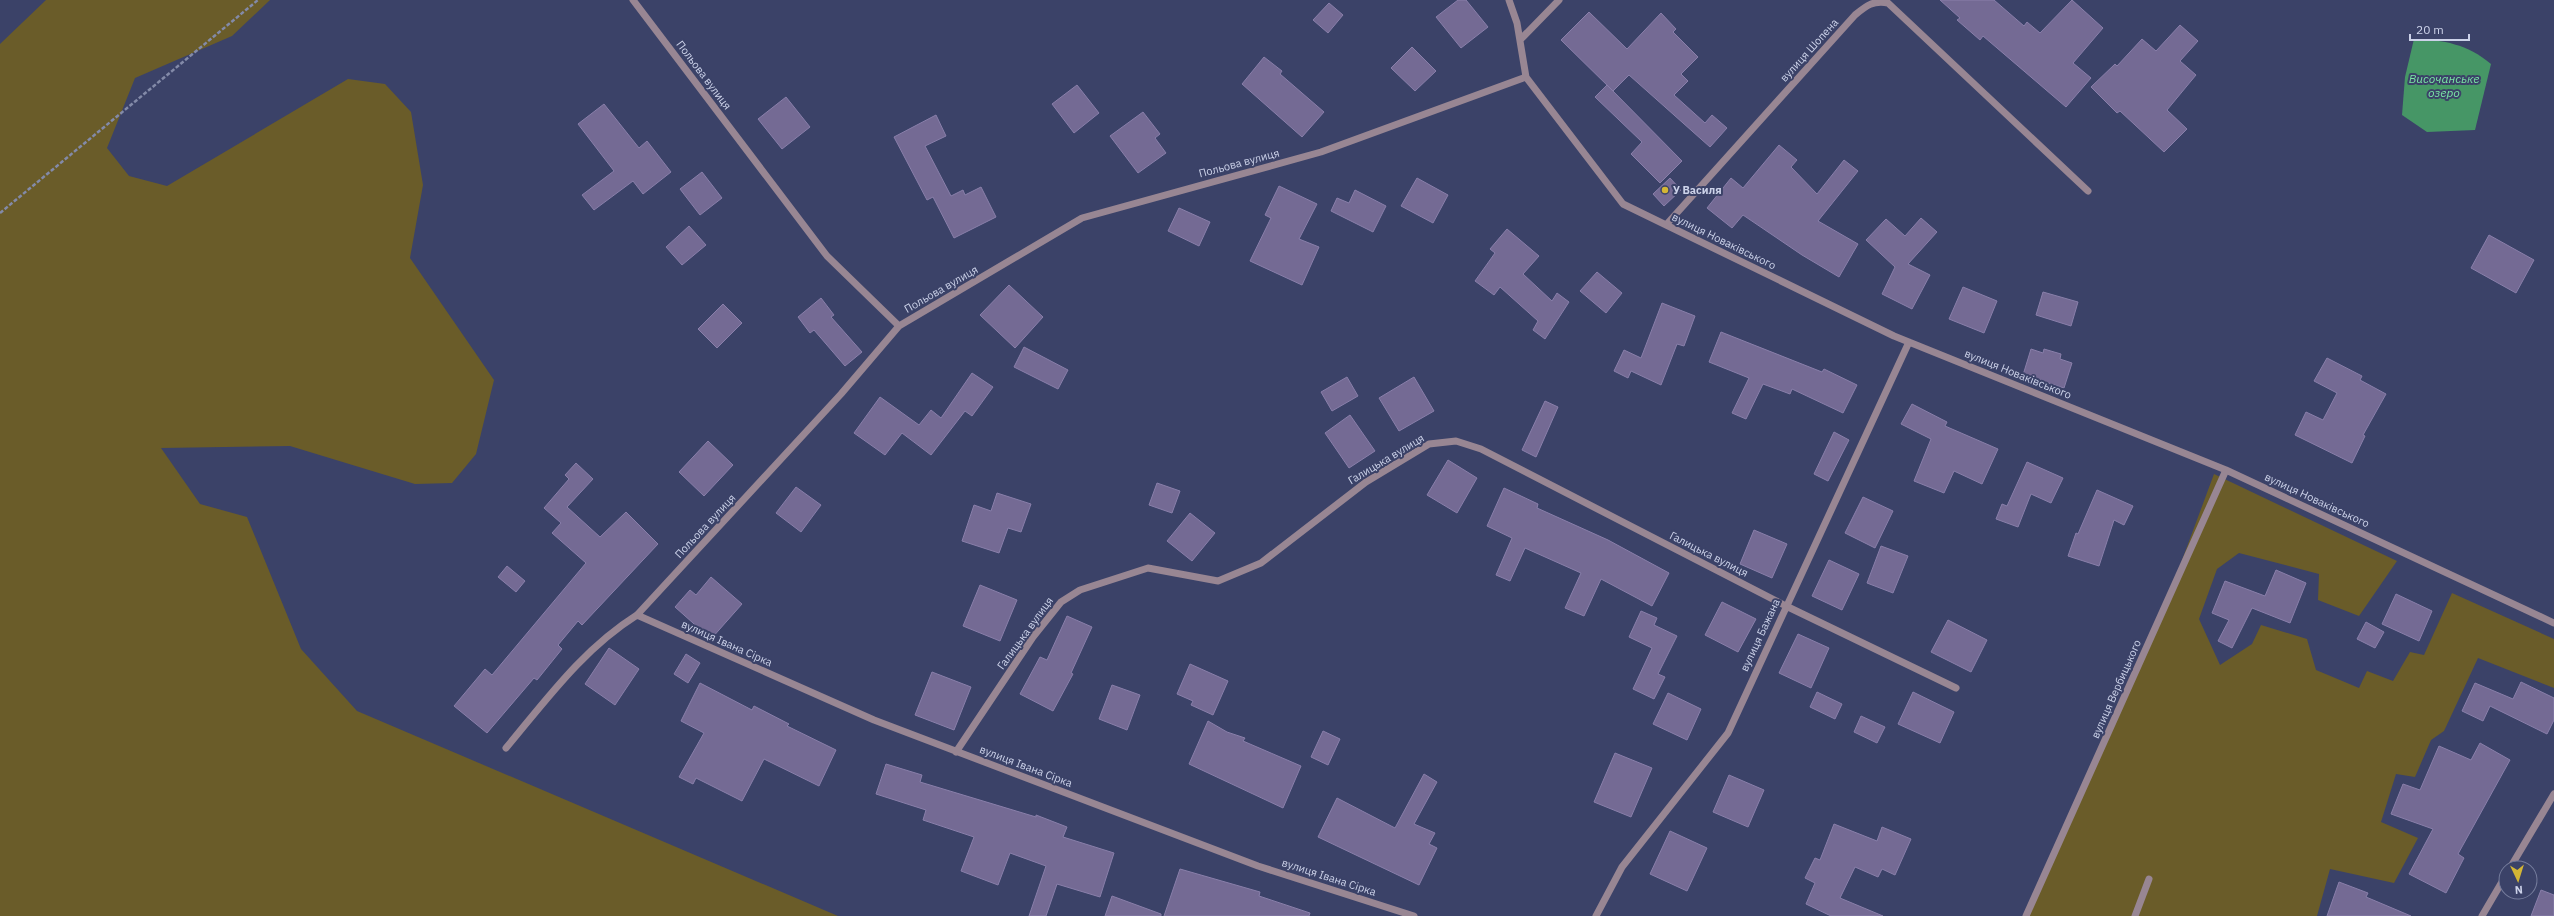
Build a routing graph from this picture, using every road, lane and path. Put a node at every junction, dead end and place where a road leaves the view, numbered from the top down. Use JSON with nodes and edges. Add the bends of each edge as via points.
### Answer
{"nodes":[{"id":1,"x":258,"y":0,"type":"edge"},
{"id":2,"x":633,"y":0,"type":"edge"},
{"id":3,"x":1509,"y":0,"type":"edge"},
{"id":4,"x":1559,"y":0,"type":"edge"},
{"id":5,"x":1520,"y":40,"type":"junction"},
{"id":6,"x":1526,"y":77,"type":"junction"},
{"id":7,"x":2088,"y":191,"type":"dead end"},
{"id":8,"x":0,"y":213,"type":"edge"},
{"id":9,"x":1666,"y":225,"type":"junction"},
{"id":10,"x":899,"y":326,"type":"junction"},
{"id":11,"x":1909,"y":342,"type":"junction"},
{"id":12,"x":2226,"y":470,"type":"junction"},
{"id":13,"x":1786,"y":606,"type":"junction"},
{"id":14,"x":637,"y":616,"type":"junction"},
{"id":15,"x":2554,"y":623,"type":"edge"},
{"id":16,"x":1956,"y":688,"type":"dead end"},
{"id":17,"x":506,"y":748,"type":"dead end"},
{"id":18,"x":956,"y":752,"type":"junction"},
{"id":19,"x":2554,"y":794,"type":"edge"},
{"id":20,"x":2515,"y":860,"type":"edge"},
{"id":21,"x":2149,"y":879,"type":"dead end"},
{"id":22,"x":2498,"y":889,"type":"edge"},
{"id":23,"x":1414,"y":916,"type":"edge"},
{"id":24,"x":1596,"y":916,"type":"edge"},
{"id":25,"x":2026,"y":916,"type":"edge"},
{"id":26,"x":2134,"y":916,"type":"edge"},
{"id":27,"x":2482,"y":916,"type":"edge"}],
"edges":[{"from":1,"to":8,"type":"path"},
{"from":2,"to":10,"type":"street","name":"Польова вулиця","via":[[827,256]]},
{"from":3,"to":5,"type":"street"},
{"from":4,"to":5,"type":"street"},
{"from":5,"to":6,"type":"street"},
{"from":6,"to":9,"type":"street","name":"вулиця Новаківського","via":[[1623,204]]},
{"from":6,"to":10,"type":"street","name":"Польова вулиця","via":[[1321,152],[1082,218]]},
{"from":7,"to":9,"type":"street","name":"вулиця Шопена","via":[[1888,3],[1878,1],[1868,4],[1855,15]]},
{"from":9,"to":11,"type":"street","name":"вулиця Новаківського"},
{"from":10,"to":14,"type":"street","name":"Польова вулиця","via":[[841,394]]},
{"from":11,"to":12,"type":"street","name":"вулиця Новаківського"},
{"from":11,"to":13,"type":"street","name":"вулиця Бажана"},
{"from":12,"to":15,"type":"street","name":"вулиця Новаківського"},
{"from":12,"to":25,"type":"street","name":"вулиця Вербицького"},
{"from":13,"to":16,"type":"street","name":"Галицька вулиця"},
{"from":13,"to":18,"type":"street","name":"Галицька вулиця","via":[[1481,449],[1456,441],[1428,444],[1366,482],[1261,563],[1238,574],[1218,581],[1148,568],[1080,590],[1061,602],[1033,637]]},
{"from":13,"to":24,"type":"street","name":"вулиця Бажана","via":[[1728,732],[1622,866]]},
{"from":14,"to":17,"type":"street","name":"Польова вулиця","via":[[586,654]]},
{"from":14,"to":18,"type":"street","name":"вулиця Івана Сірка","via":[[874,720]]},
{"from":18,"to":23,"type":"street","name":"вулиця Івана Сірка","via":[[1258,866]]},
{"from":19,"to":20,"type":"street"},
{"from":21,"to":26,"type":"street"},
{"from":22,"to":27,"type":"street"}]}
